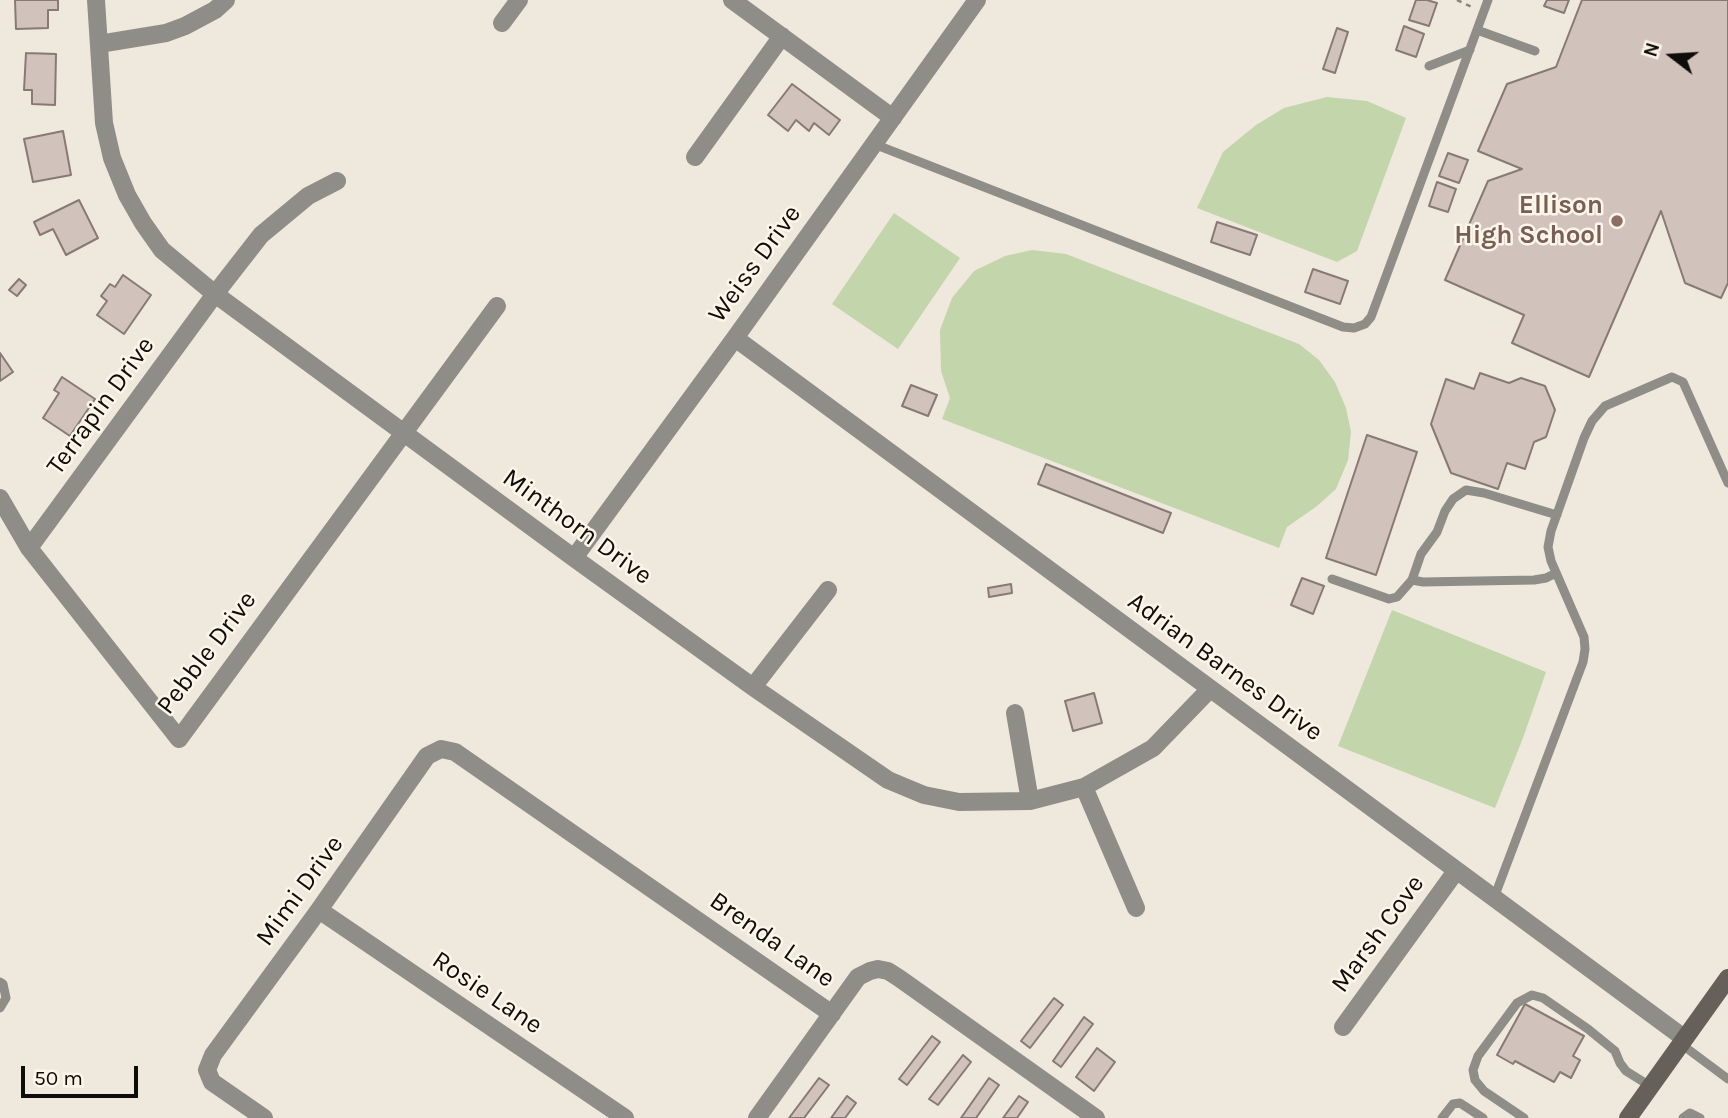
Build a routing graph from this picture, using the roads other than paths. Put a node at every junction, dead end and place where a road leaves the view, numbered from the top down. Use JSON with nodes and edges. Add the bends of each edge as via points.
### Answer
{"nodes":[{"id":1,"x":96,"y":0,"type":"edge"},
{"id":2,"x":226,"y":0,"type":"edge"},
{"id":3,"x":519,"y":0,"type":"edge"},
{"id":4,"x":732,"y":0,"type":"edge"},
{"id":5,"x":977,"y":0,"type":"edge"},
{"id":6,"x":1488,"y":0,"type":"edge"},
{"id":7,"x":502,"y":23,"type":"dead end"},
{"id":8,"x":1477,"y":30,"type":"junction"},
{"id":9,"x":782,"y":36,"type":"junction"},
{"id":10,"x":99,"y":44,"type":"junction"},
{"id":11,"x":1470,"y":50,"type":"junction"},
{"id":12,"x":1535,"y":51,"type":"dead end"},
{"id":13,"x":1429,"y":66,"type":"dead end"},
{"id":14,"x":893,"y":118,"type":"junction"},
{"id":15,"x":874,"y":144,"type":"junction"},
{"id":16,"x":695,"y":157,"type":"dead end"},
{"id":17,"x":337,"y":181,"type":"dead end"},
{"id":18,"x":215,"y":294,"type":"junction"},
{"id":19,"x":497,"y":306,"type":"dead end"},
{"id":20,"x":735,"y":338,"type":"junction"},
{"id":21,"x":404,"y":432,"type":"junction"},
{"id":22,"x":1728,"y":483,"type":"edge"},
{"id":23,"x":0,"y":498,"type":"edge"},
{"id":24,"x":1557,"y":515,"type":"junction"},
{"id":25,"x":29,"y":548,"type":"junction"},
{"id":26,"x":574,"y":558,"type":"junction"},
{"id":27,"x":1556,"y":573,"type":"junction"},
{"id":28,"x":1332,"y":579,"type":"dead end"},
{"id":29,"x":1412,"y":580,"type":"junction"},
{"id":30,"x":828,"y":590,"type":"dead end"},
{"id":31,"x":753,"y":687,"type":"junction"},
{"id":32,"x":1210,"y":689,"type":"junction"},
{"id":33,"x":1014,"y":713,"type":"dead end"},
{"id":34,"x":442,"y":748,"type":"joint"},
{"id":35,"x":1084,"y":787,"type":"junction"},
{"id":36,"x":1030,"y":801,"type":"junction"},
{"id":37,"x":1456,"y":871,"type":"junction"},
{"id":38,"x":1494,"y":898,"type":"junction"},
{"id":39,"x":1136,"y":908,"type":"dead end"},
{"id":40,"x":320,"y":911,"type":"junction"},
{"id":41,"x":1728,"y":978,"type":"edge"},
{"id":42,"x":0,"y":982,"type":"edge"},
{"id":43,"x":0,"y":1008,"type":"edge"},
{"id":44,"x":832,"y":1014,"type":"junction"},
{"id":45,"x":1343,"y":1027,"type":"dead end"},
{"id":46,"x":1683,"y":1041,"type":"junction"},
{"id":47,"x":1728,"y":1079,"type":"edge"},
{"id":48,"x":1650,"y":1086,"type":"junction"},
{"id":49,"x":264,"y":1118,"type":"edge"},
{"id":50,"x":625,"y":1118,"type":"edge"},
{"id":51,"x":757,"y":1118,"type":"edge"},
{"id":52,"x":1096,"y":1118,"type":"edge"},
{"id":53,"x":1442,"y":1118,"type":"edge"},
{"id":54,"x":1483,"y":1118,"type":"edge"},
{"id":55,"x":1524,"y":1118,"type":"edge"},
{"id":56,"x":1628,"y":1118,"type":"edge"},
{"id":57,"x":1683,"y":1118,"type":"edge"},
{"id":58,"x":1700,"y":1118,"type":"edge"}],
"edges":[{"from":1,"to":10,"type":"street","name":"Minthorn Drive"},
{"from":2,"to":10,"type":"street","via":[[186,26],[166,33]]},
{"from":3,"to":7,"type":"street"},
{"from":4,"to":9,"type":"street"},
{"from":5,"to":14,"type":"street","name":"Weiss Drive"},
{"from":6,"to":8,"type":"lane"},
{"from":8,"to":11,"type":"lane"},
{"from":8,"to":12,"type":"lane"},
{"from":9,"to":14,"type":"street"},
{"from":9,"to":16,"type":"street"},
{"from":10,"to":18,"type":"street","name":"Minthorn Drive","via":[[104,122],[127,195],[162,250]]},
{"from":11,"to":13,"type":"lane"},
{"from":11,"to":15,"type":"lane","via":[[1371,317],[1354,328]]},
{"from":14,"to":15,"type":"street","name":"Weiss Drive"},
{"from":15,"to":20,"type":"street","name":"Weiss Drive"},
{"from":17,"to":18,"type":"street","name":"Terrapin Drive","via":[[308,196],[261,235]]},
{"from":18,"to":21,"type":"street","name":"Minthorn Drive"},
{"from":18,"to":25,"type":"street","name":"Terrapin Drive"},
{"from":19,"to":21,"type":"street"},
{"from":20,"to":26,"type":"street","name":"Weiss Drive"},
{"from":20,"to":32,"type":"street","name":"Adrian Barnes Drive"},
{"from":21,"to":25,"type":"street","name":"Pebble Drive","via":[[179,739]]},
{"from":21,"to":26,"type":"street","name":"Minthorn Drive"},
{"from":22,"to":24,"type":"lane","via":[[1683,382],[1672,377],[1605,406],[1592,421]]},
{"from":23,"to":25,"type":"street","name":"Pebble Drive"},
{"from":24,"to":27,"type":"lane","via":[[1548,547]]},
{"from":24,"to":29,"type":"lane","via":[[1466,490],[1452,499],[1437,532],[1420,554]]},
{"from":26,"to":31,"type":"street","name":"Minthorn Drive"},
{"from":27,"to":29,"type":"lane","via":[[1534,580]]},
{"from":27,"to":38,"type":"lane","via":[[1584,637],[1583,662]]},
{"from":28,"to":29,"type":"lane","via":[[1388,599],[1397,597]]},
{"from":30,"to":31,"type":"street"},
{"from":31,"to":36,"type":"street","name":"Minthorn Drive","via":[[888,780],[924,795],[959,802]]},
{"from":32,"to":35,"type":"street","name":"Minthorn Drive","via":[[1153,748]]},
{"from":32,"to":37,"type":"street","name":"Adrian Barnes Drive"},
{"from":33,"to":36,"type":"street"},
{"from":34,"to":40,"type":"street","name":"Mimi Drive","via":[[427,756]]},
{"from":34,"to":44,"type":"street","name":"Brenda Lane","via":[[455,752]]},
{"from":35,"to":36,"type":"street","name":"Minthorn Drive"},
{"from":35,"to":39,"type":"street"},
{"from":37,"to":38,"type":"street","name":"Adrian Barnes Drive"},
{"from":37,"to":45,"type":"street","name":"Marsh Cove"},
{"from":38,"to":46,"type":"street","name":"Adrian Barnes Drive"},
{"from":40,"to":49,"type":"street","name":"Mimi Drive","via":[[213,1055],[207,1070],[212,1082]]},
{"from":40,"to":50,"type":"street","name":"Rosie Lane"},
{"from":41,"to":46,"type":"main road"},
{"from":42,"to":43,"type":"lane","via":[[6,998]]},
{"from":44,"to":51,"type":"street"},
{"from":44,"to":52,"type":"street","name":"Brenda Lane","via":[[858,977],[878,969],[888,971]]},
{"from":46,"to":47,"type":"lane"},
{"from":46,"to":48,"type":"main road"},
{"from":48,"to":55,"type":"lane","via":[[1626,1071],[1615,1051],[1588,1029],[1532,995],[1517,1003],[1478,1056],[1473,1070],[1484,1091]]},
{"from":48,"to":56,"type":"main road"},
{"from":53,"to":54,"type":"lane","via":[[1460,1102]]},
{"from":57,"to":58,"type":"lane","via":[[1690,1113]]}]}
